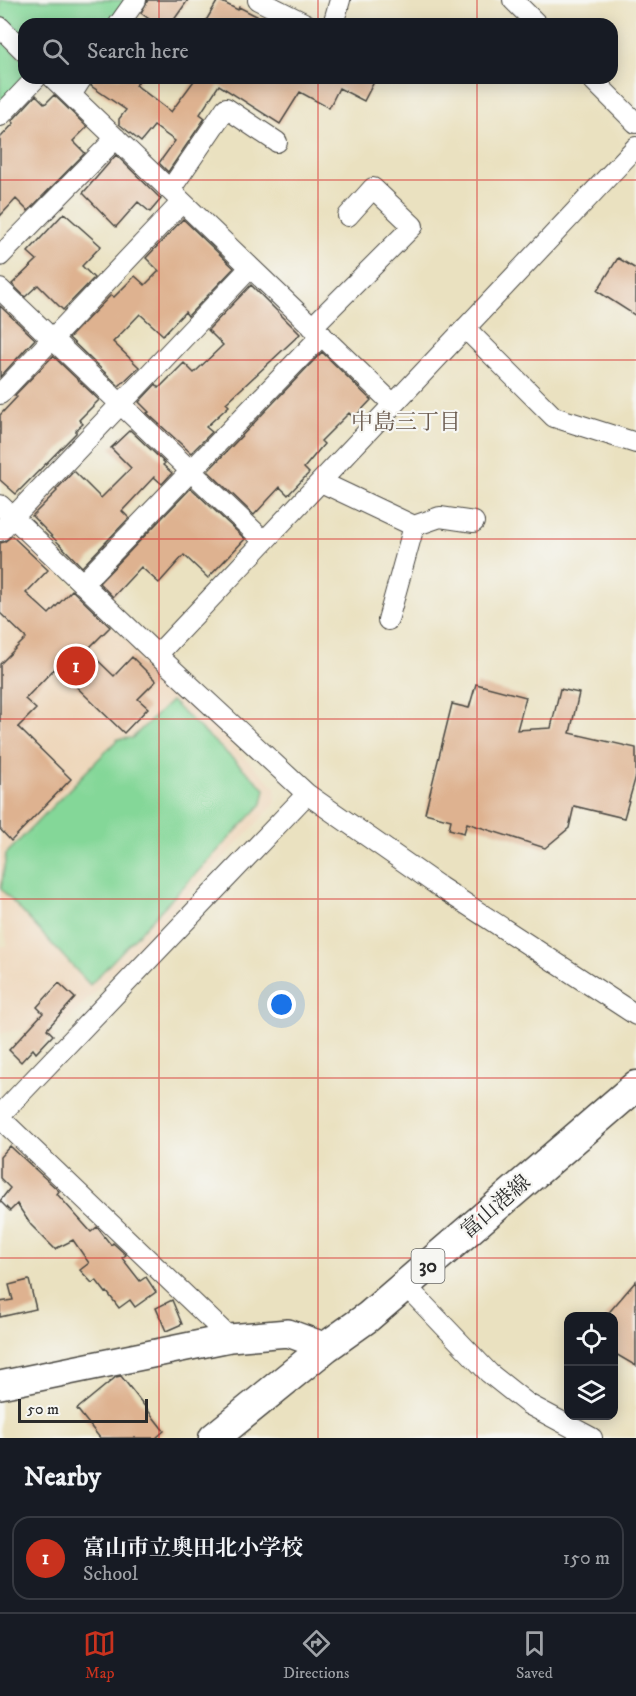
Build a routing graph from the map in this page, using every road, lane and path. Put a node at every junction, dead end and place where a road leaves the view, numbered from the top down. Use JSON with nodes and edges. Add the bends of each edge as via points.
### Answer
{"nodes":[{"id":1,"x":136,"y":0,"type":"edge"},
{"id":2,"x":258,"y":0,"type":"edge"},
{"id":3,"x":340,"y":0,"type":"edge"},
{"id":4,"x":513,"y":0,"type":"edge"},
{"id":5,"x":123,"y":18,"type":"edge"},
{"id":6,"x":294,"y":18,"type":"edge"},
{"id":7,"x":335,"y":18,"type":"edge"},
{"id":8,"x":531,"y":18,"type":"edge"},
{"id":9,"x":0,"y":27,"type":"edge"},
{"id":10,"x":18,"y":45,"type":"edge"},
{"id":11,"x":30,"y":84,"type":"edge"},
{"id":12,"x":60,"y":84,"type":"edge"},
{"id":13,"x":78,"y":84,"type":"edge"},
{"id":14,"x":597,"y":84,"type":"edge"},
{"id":15,"x":71,"y":94,"type":"junction"},
{"id":16,"x":0,"y":116,"type":"edge"},
{"id":17,"x":636,"y":123,"type":"edge"},
{"id":18,"x":116,"y":138,"type":"junction"},
{"id":19,"x":278,"y":142,"type":"dead end"},
{"id":20,"x":636,"y":147,"type":"edge"},
{"id":21,"x":176,"y":196,"type":"junction"},
{"id":22,"x":348,"y":216,"type":"dead end"},
{"id":23,"x":0,"y":256,"type":"edge"},
{"id":24,"x":250,"y":268,"type":"junction"},
{"id":25,"x":0,"y":290,"type":"edge"},
{"id":26,"x":465,"y":328,"type":"junction"},
{"id":27,"x":317,"y":331,"type":"junction"},
{"id":28,"x":52,"y":339,"type":"junction"},
{"id":29,"x":0,"y":394,"type":"edge"},
{"id":30,"x":120,"y":404,"type":"junction"},
{"id":31,"x":393,"y":404,"type":"junction"},
{"id":32,"x":636,"y":442,"type":"edge"},
{"id":33,"x":191,"y":471,"type":"junction"},
{"id":34,"x":321,"y":482,"type":"junction"},
{"id":35,"x":4,"y":518,"type":"edge"},
{"id":36,"x":474,"y":522,"type":"dead end"},
{"id":37,"x":414,"y":526,"type":"junction"},
{"id":38,"x":264,"y":542,"type":"junction"},
{"id":39,"x":82,"y":584,"type":"junction"},
{"id":40,"x":388,"y":620,"type":"dead end"},
{"id":41,"x":157,"y":656,"type":"junction"},
{"id":42,"x":307,"y":794,"type":"junction"},
{"id":43,"x":636,"y":1015,"type":"edge"},
{"id":44,"x":636,"y":1086,"type":"edge"},
{"id":45,"x":0,"y":1116,"type":"edge"},
{"id":46,"x":405,"y":1285,"type":"junction"},
{"id":47,"x":230,"y":1338,"type":"junction"},
{"id":48,"x":326,"y":1347,"type":"junction"},
{"id":49,"x":0,"y":1385,"type":"edge"},
{"id":50,"x":214,"y":1438,"type":"edge"},
{"id":51,"x":592,"y":1438,"type":"edge"}],
"edges":[{"from":1,"to":5,"type":"street"},
{"from":2,"to":6,"type":"street"},
{"from":3,"to":7,"type":"street"},
{"from":4,"to":8,"type":"street"},
{"from":9,"to":10,"type":"street"},
{"from":11,"to":16,"type":"street"},
{"from":12,"to":15,"type":"street"},
{"from":13,"to":15,"type":"street"},
{"from":14,"to":17,"type":"street"},
{"from":15,"to":18,"type":"street"},
{"from":18,"to":21,"type":"street"},
{"from":18,"to":23,"type":"street"},
{"from":19,"to":21,"type":"street","via":[[226,108]]},
{"from":20,"to":26,"type":"street"},
{"from":21,"to":24,"type":"street"},
{"from":21,"to":28,"type":"street"},
{"from":22,"to":27,"type":"street","via":[[373,188],[413,226]]},
{"from":24,"to":27,"type":"street"},
{"from":24,"to":30,"type":"street"},
{"from":25,"to":28,"type":"street"},
{"from":26,"to":31,"type":"street"},
{"from":26,"to":32,"type":"street","via":[[554,417]]},
{"from":27,"to":31,"type":"street"},
{"from":27,"to":33,"type":"street"},
{"from":28,"to":29,"type":"street"},
{"from":28,"to":30,"type":"street"},
{"from":30,"to":33,"type":"street"},
{"from":30,"to":35,"type":"street"},
{"from":31,"to":34,"type":"street"},
{"from":33,"to":38,"type":"street"},
{"from":33,"to":39,"type":"street"},
{"from":34,"to":37,"type":"street"},
{"from":34,"to":38,"type":"street"},
{"from":35,"to":39,"type":"street"},
{"from":36,"to":37,"type":"street","via":[[440,516]]},
{"from":37,"to":40,"type":"street"},
{"from":38,"to":41,"type":"street"},
{"from":39,"to":41,"type":"street"},
{"from":41,"to":42,"type":"street"},
{"from":42,"to":43,"type":"street","via":[[440,887]]},
{"from":42,"to":45,"type":"street"},
{"from":44,"to":46,"type":"main road","name":"富山港線","number":"30"},
{"from":45,"to":47,"type":"street"},
{"from":46,"to":48,"type":"main road","name":"富山港線","number":"30"},
{"from":46,"to":51,"type":"street","via":[[489,1373],[528,1404]]},
{"from":47,"to":48,"type":"street","via":[[288,1333]]},
{"from":47,"to":49,"type":"street"},
{"from":48,"to":50,"type":"main road","name":"富山港線","number":"30"}]}
